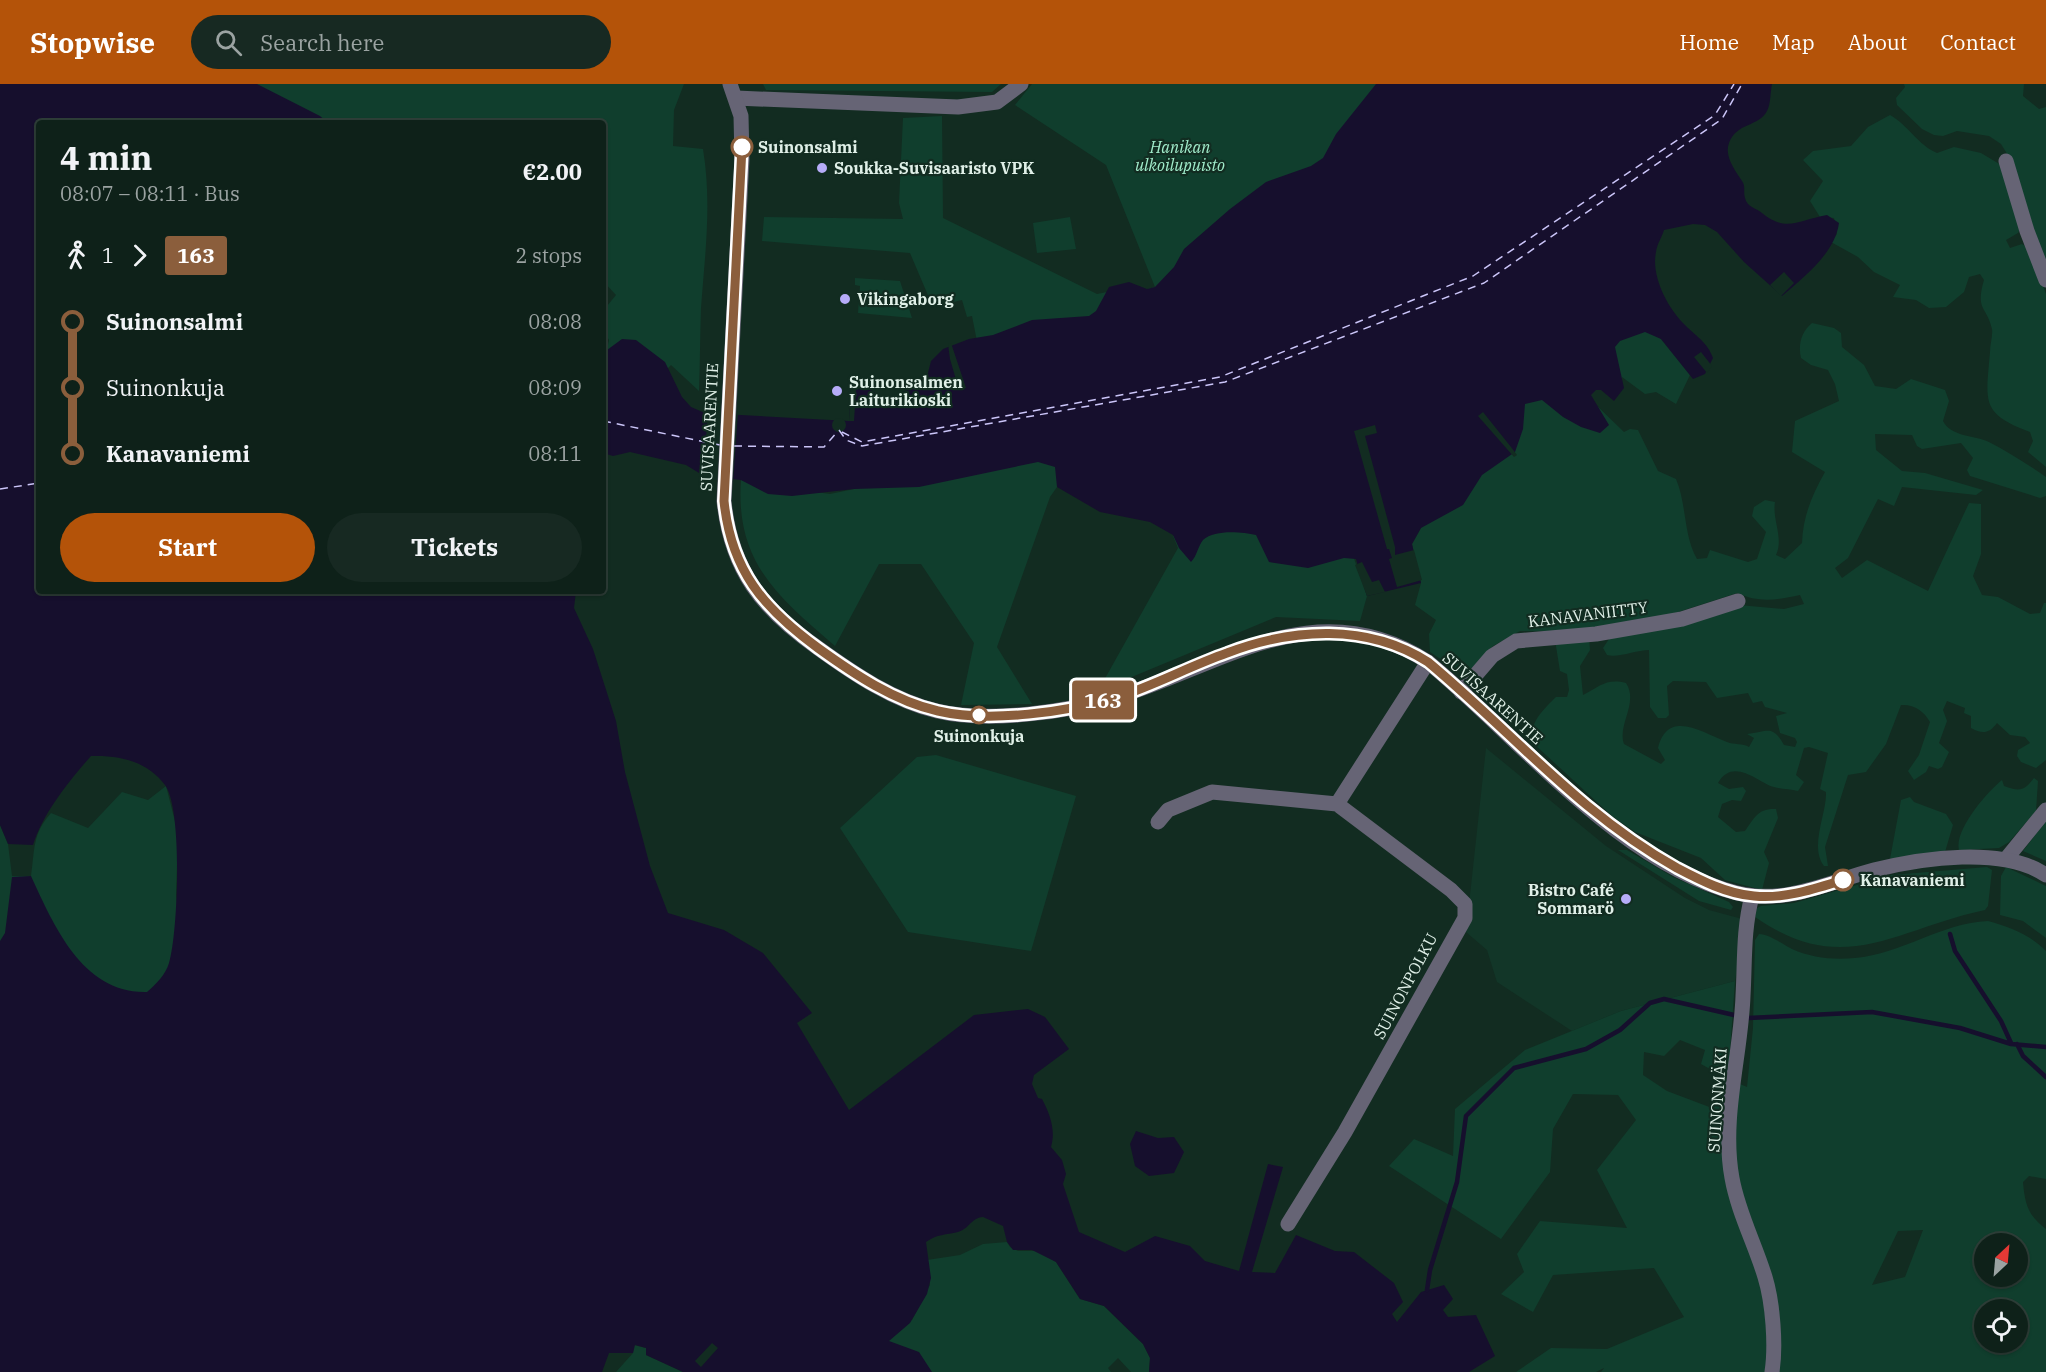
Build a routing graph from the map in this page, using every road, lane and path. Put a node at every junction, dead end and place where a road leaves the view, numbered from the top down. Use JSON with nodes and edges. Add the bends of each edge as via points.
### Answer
{"nodes":[{"id":1,"x":1021,"y":84,"type":"edge"},
{"id":2,"x":733,"y":91,"type":"edge"},
{"id":3,"x":2006,"y":161,"type":"dead end"},
{"id":4,"x":2046,"y":280,"type":"edge"},
{"id":5,"x":1738,"y":601,"type":"dead end"},
{"id":6,"x":1428,"y":662,"type":"junction"},
{"id":7,"x":1461,"y":692,"type":"junction"},
{"id":8,"x":1337,"y":804,"type":"junction"},
{"id":9,"x":2046,"y":810,"type":"edge"},
{"id":10,"x":1158,"y":822,"type":"dead end"},
{"id":11,"x":2006,"y":859,"type":"junction"},
{"id":12,"x":2046,"y":875,"type":"edge"},
{"id":13,"x":1752,"y":896,"type":"junction"},
{"id":14,"x":1288,"y":1224,"type":"dead end"},
{"id":15,"x":1772,"y":1372,"type":"edge"}],
"edges":[{"from":1,"to":2,"type":"street","via":[[997,102],[958,107]]},
{"from":2,"to":6,"type":"street","name":"SUVISAARENTIE","via":[[741,116],[741,196],[724,501],[729,535],[744,574],[769,608],[800,635],[850,670],[912,703],[953,714],[997,715],[1081,705],[1128,693],[1227,653],[1299,634],[1348,634],[1376,639]]},
{"from":3,"to":4,"type":"street"},
{"from":5,"to":7,"type":"street","name":"KANAVANIITTY","via":[[1682,619],[1596,634],[1516,641],[1492,656]]},
{"from":6,"to":7,"type":"street","name":"SUVISAARENTIE"},
{"from":6,"to":8,"type":"street"},
{"from":7,"to":13,"type":"street","name":"SUVISAARENTIE","via":[[1615,830],[1691,875]]},
{"from":8,"to":10,"type":"street","via":[[1212,792],[1168,810]]},
{"from":8,"to":14,"type":"street","name":"SUINONPOLKU","via":[[1451,890],[1465,904],[1465,918],[1345,1132]]},
{"from":9,"to":11,"type":"street"},
{"from":11,"to":12,"type":"street","name":"SUVISAARENTIE"},
{"from":11,"to":13,"type":"street","name":"SUVISAARENTIE","via":[[1913,863],[1874,870],[1804,892]]},
{"from":13,"to":15,"type":"street","name":"SUINONMÄKI","via":[[1746,920],[1729,1155],[1737,1199],[1766,1280],[1775,1353]]}]}
